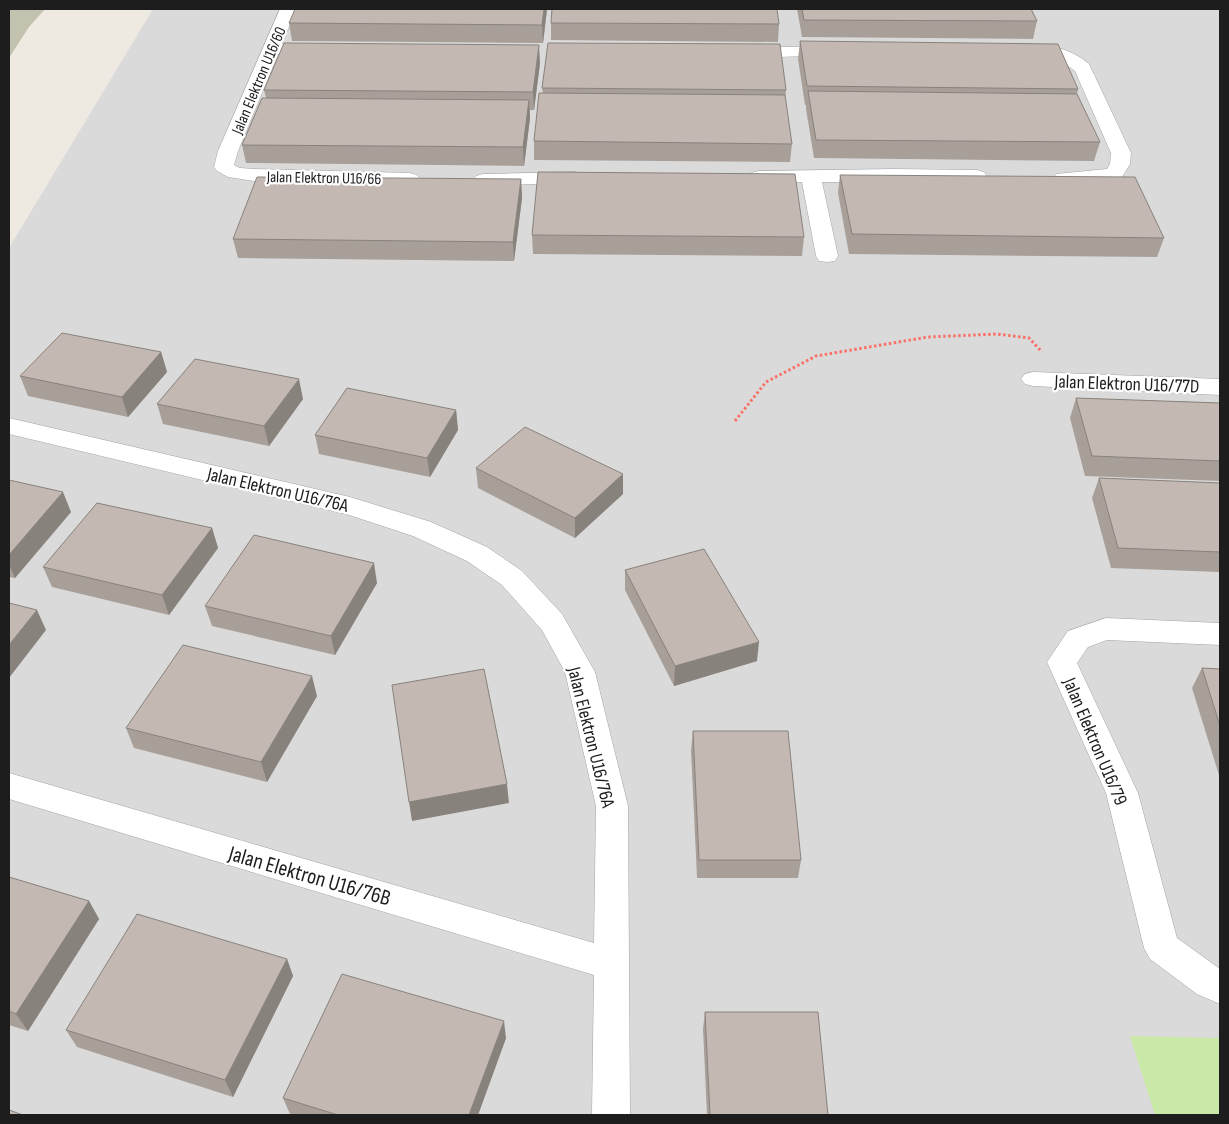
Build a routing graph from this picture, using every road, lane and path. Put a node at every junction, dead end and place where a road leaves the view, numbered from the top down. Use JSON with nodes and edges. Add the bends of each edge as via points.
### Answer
{"nodes":[{"id":1,"x":288,"y":9,"type":"edge"},
{"id":2,"x":271,"y":49,"type":"junction"},
{"id":3,"x":1013,"y":49,"type":"edge"},
{"id":4,"x":331,"y":51,"type":"edge"},
{"id":5,"x":848,"y":51,"type":"edge"},
{"id":6,"x":731,"y":54,"type":"edge"},
{"id":7,"x":228,"y":151,"type":"joint"},
{"id":8,"x":811,"y":176,"type":"junction"},
{"id":9,"x":595,"y":177,"type":"edge"},
{"id":10,"x":738,"y":177,"type":"edge"},
{"id":11,"x":994,"y":177,"type":"edge"},
{"id":12,"x":1044,"y":178,"type":"edge"},
{"id":13,"x":430,"y":179,"type":"edge"},
{"id":14,"x":460,"y":180,"type":"edge"},
{"id":15,"x":827,"y":256,"type":"dead end"},
{"id":16,"x":1033,"y":379,"type":"dead end"},
{"id":17,"x":1068,"y":380,"type":"junction"},
{"id":18,"x":1220,"y":387,"type":"edge"},
{"id":19,"x":736,"y":421,"type":"dead end"},
{"id":20,"x":9,"y":426,"type":"edge"},
{"id":21,"x":1220,"y":634,"type":"edge"},
{"id":22,"x":9,"y":786,"type":"edge"},
{"id":23,"x":611,"y":964,"type":"junction"},
{"id":24,"x":1220,"y":987,"type":"edge"},
{"id":25,"x":611,"y":1115,"type":"edge"}],
"edges":[{"from":1,"to":2,"type":"street","name":"Jalan Elektron U16/60"},
{"from":2,"to":4,"type":"street"},
{"from":2,"to":7,"type":"street","name":"Jalan Elektron U16/60"},
{"from":3,"to":12,"type":"street","via":[[1056,52],[1072,58],[1083,68],[1121,153],[1120,164],[1114,173],[1099,177]]},
{"from":5,"to":6,"type":"street"},
{"from":7,"to":13,"type":"street","name":"Jalan Elektron U16/66","via":[[224,167],[235,173]]},
{"from":8,"to":10,"type":"street"},
{"from":8,"to":11,"type":"street"},
{"from":8,"to":15,"type":"street"},
{"from":9,"to":14,"type":"street"},
{"from":16,"to":17,"type":"street","name":"Jalan Elektron U16/77D"},
{"from":17,"to":18,"type":"street","name":"Jalan Elektron U16/77D"},
{"from":17,"to":19,"type":"path","via":[[1028,338],[997,334],[928,337],[816,356],[766,382]]},
{"from":20,"to":23,"type":"street","name":"Jalan Elektron U16/76A","via":[[350,506],[422,529],[477,554],[512,578],[552,622],[580,672],[612,806]]},
{"from":21,"to":24,"type":"street","name":"Jalan Elektron U16/79","via":[[1106,629],[1078,639],[1062,662],[1122,793],[1162,948]]},
{"from":22,"to":23,"type":"street","name":"Jalan Elektron U16/76B"},
{"from":23,"to":25,"type":"street","name":"Jalan Elektron U16/76A"}]}
